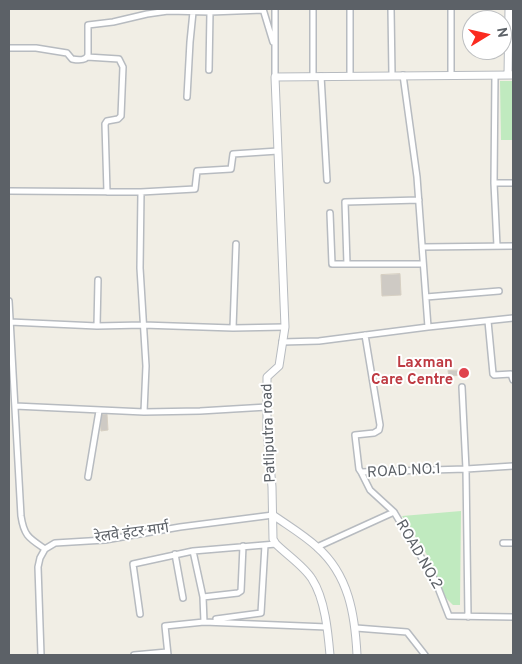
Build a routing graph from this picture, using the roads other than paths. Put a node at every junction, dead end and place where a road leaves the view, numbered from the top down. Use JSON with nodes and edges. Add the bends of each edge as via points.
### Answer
{"nodes":[{"id":1,"x":263,"y":9,"type":"edge"},
{"id":2,"x":275,"y":9,"type":"edge"},
{"id":3,"x":313,"y":9,"type":"edge"},
{"id":4,"x":350,"y":9,"type":"edge"},
{"id":5,"x":391,"y":9,"type":"edge"},
{"id":6,"x":451,"y":9,"type":"edge"},
{"id":7,"x":509,"y":9,"type":"edge"},
{"id":8,"x":193,"y":12,"type":"junction"},
{"id":9,"x":210,"y":12,"type":"junction"},
{"id":10,"x":275,"y":47,"type":"junction"},
{"id":11,"x":9,"y":48,"type":"edge"},
{"id":12,"x":87,"y":57,"type":"junction"},
{"id":13,"x":209,"y":70,"type":"dead end"},
{"id":14,"x":495,"y":74,"type":"junction"},
{"id":15,"x":392,"y":75,"type":"junction"},
{"id":16,"x":403,"y":75,"type":"junction"},
{"id":17,"x":452,"y":75,"type":"junction"},
{"id":18,"x":510,"y":75,"type":"edge"},
{"id":19,"x":317,"y":76,"type":"junction"},
{"id":20,"x":350,"y":76,"type":"junction"},
{"id":21,"x":275,"y":77,"type":"junction"},
{"id":22,"x":187,"y":97,"type":"dead end"},
{"id":23,"x":278,"y":151,"type":"junction"},
{"id":24,"x":327,"y":180,"type":"dead end"},
{"id":25,"x":494,"y":183,"type":"junction"},
{"id":26,"x":513,"y":183,"type":"edge"},
{"id":27,"x":9,"y":190,"type":"edge"},
{"id":28,"x":107,"y":192,"type":"junction"},
{"id":29,"x":141,"y":192,"type":"junction"},
{"id":30,"x":419,"y":200,"type":"junction"},
{"id":31,"x":330,"y":213,"type":"dead end"},
{"id":32,"x":236,"y":244,"type":"dead end"},
{"id":33,"x":497,"y":246,"type":"junction"},
{"id":34,"x":513,"y":246,"type":"edge"},
{"id":35,"x":422,"y":247,"type":"junction"},
{"id":36,"x":347,"y":264,"type":"junction"},
{"id":37,"x":423,"y":264,"type":"junction"},
{"id":38,"x":98,"y":280,"type":"dead end"},
{"id":39,"x":499,"y":291,"type":"dead end"},
{"id":40,"x":426,"y":297,"type":"junction"},
{"id":41,"x":9,"y":301,"type":"edge"},
{"id":42,"x":513,"y":318,"type":"edge"},
{"id":43,"x":488,"y":321,"type":"junction"},
{"id":44,"x":10,"y":322,"type":"edge"},
{"id":45,"x":143,"y":325,"type":"junction"},
{"id":46,"x":96,"y":326,"type":"junction"},
{"id":47,"x":285,"y":327,"type":"junction"},
{"id":48,"x":233,"y":328,"type":"junction"},
{"id":49,"x":428,"y":328,"type":"junction"},
{"id":50,"x":365,"y":335,"type":"junction"},
{"id":51,"x":282,"y":342,"type":"junction"},
{"id":52,"x":513,"y":376,"type":"edge"},
{"id":53,"x":513,"y":380,"type":"edge"},
{"id":54,"x":462,"y":387,"type":"dead end"},
{"id":55,"x":15,"y":406,"type":"junction"},
{"id":56,"x":267,"y":407,"type":"junction"},
{"id":57,"x":99,"y":411,"type":"junction"},
{"id":58,"x":144,"y":412,"type":"junction"},
{"id":59,"x":513,"y":466,"type":"edge"},
{"id":60,"x":466,"y":469,"type":"junction"},
{"id":61,"x":361,"y":472,"type":"junction"},
{"id":62,"x":88,"y":477,"type":"dead end"},
{"id":63,"x":394,"y":512,"type":"junction"},
{"id":64,"x":273,"y":515,"type":"junction"},
{"id":65,"x":503,"y":543,"type":"dead end"},
{"id":66,"x":513,"y":543,"type":"edge"},
{"id":67,"x":276,"y":544,"type":"junction"},
{"id":68,"x":265,"y":545,"type":"junction"},
{"id":69,"x":243,"y":546,"type":"junction"},
{"id":70,"x":317,"y":547,"type":"junction"},
{"id":71,"x":45,"y":549,"type":"junction"},
{"id":72,"x":193,"y":551,"type":"junction"},
{"id":73,"x":175,"y":554,"type":"junction"},
{"id":74,"x":203,"y":597,"type":"junction"},
{"id":75,"x":183,"y":598,"type":"dead end"},
{"id":76,"x":140,"y":614,"type":"dead end"},
{"id":77,"x":468,"y":617,"type":"junction"},
{"id":78,"x":513,"y":617,"type":"edge"},
{"id":79,"x":216,"y":619,"type":"dead end"},
{"id":80,"x":204,"y":622,"type":"junction"},
{"id":81,"x":327,"y":627,"type":"junction"},
{"id":82,"x":356,"y":628,"type":"junction"},
{"id":83,"x":168,"y":654,"type":"edge"},
{"id":84,"x":42,"y":655,"type":"edge"},
{"id":85,"x":134,"y":655,"type":"edge"},
{"id":86,"x":330,"y":655,"type":"edge"},
{"id":87,"x":357,"y":655,"type":"edge"},
{"id":88,"x":425,"y":655,"type":"edge"}],
"edges":[{"from":1,"to":9,"type":"street"},
{"from":1,"to":10,"type":"street"},
{"from":2,"to":10,"type":"street"},
{"from":3,"to":19,"type":"street"},
{"from":4,"to":20,"type":"street"},
{"from":5,"to":15,"type":"street"},
{"from":6,"to":17,"type":"street"},
{"from":7,"to":18,"type":"street"},
{"from":8,"to":9,"type":"street"},
{"from":8,"to":12,"type":"street","via":[[168,11],[88,25]]},
{"from":8,"to":22,"type":"street"},
{"from":9,"to":13,"type":"street"},
{"from":10,"to":21,"type":"street"},
{"from":11,"to":12,"type":"street","via":[[67,53],[72,59],[80,60]]},
{"from":12,"to":28,"type":"street","via":[[119,59],[123,67],[121,116],[105,124]]},
{"from":14,"to":17,"type":"street"},
{"from":14,"to":18,"type":"street"},
{"from":14,"to":25,"type":"street"},
{"from":15,"to":16,"type":"street"},
{"from":15,"to":20,"type":"street"},
{"from":16,"to":17,"type":"street"},
{"from":16,"to":30,"type":"street"},
{"from":19,"to":20,"type":"street"},
{"from":19,"to":21,"type":"street"},
{"from":19,"to":24,"type":"street"},
{"from":21,"to":23,"type":"street","name":"Patliputra road"},
{"from":23,"to":29,"type":"street","via":[[233,154],[230,169],[197,171],[194,189]]},
{"from":23,"to":47,"type":"street","name":"Patliputra road"},
{"from":25,"to":26,"type":"street"},
{"from":25,"to":33,"type":"street"},
{"from":27,"to":28,"type":"street"},
{"from":28,"to":29,"type":"street"},
{"from":29,"to":45,"type":"street"},
{"from":30,"to":35,"type":"street"},
{"from":30,"to":36,"type":"street","via":[[345,202]]},
{"from":31,"to":36,"type":"street","via":[[332,264]]},
{"from":32,"to":48,"type":"street"},
{"from":33,"to":34,"type":"street"},
{"from":33,"to":35,"type":"street"},
{"from":35,"to":37,"type":"street"},
{"from":36,"to":37,"type":"street"},
{"from":37,"to":40,"type":"street"},
{"from":38,"to":46,"type":"street"},
{"from":39,"to":40,"type":"street"},
{"from":40,"to":49,"type":"street"},
{"from":41,"to":44,"type":"street"},
{"from":42,"to":43,"type":"street"},
{"from":43,"to":49,"type":"street"},
{"from":43,"to":52,"type":"street","via":[[493,374]]},
{"from":44,"to":46,"type":"street"},
{"from":44,"to":55,"type":"street"},
{"from":45,"to":46,"type":"street"},
{"from":45,"to":48,"type":"street"},
{"from":45,"to":58,"type":"street","via":[[146,366]]},
{"from":47,"to":48,"type":"street"},
{"from":47,"to":51,"type":"street","name":"Patliputra road"},
{"from":49,"to":50,"type":"street"},
{"from":50,"to":51,"type":"street"},
{"from":50,"to":61,"type":"street","via":[[380,425],[374,433],[355,435]]},
{"from":51,"to":56,"type":"street","name":"Patliputra road","via":[[279,366],[266,377]]},
{"from":52,"to":53,"type":"street"},
{"from":54,"to":60,"type":"street"},
{"from":55,"to":57,"type":"street"},
{"from":55,"to":71,"type":"street","via":[[23,529],[28,537]]},
{"from":56,"to":58,"type":"street"},
{"from":56,"to":64,"type":"street","name":"Patliputra road"},
{"from":57,"to":58,"type":"street"},
{"from":57,"to":62,"type":"street"},
{"from":59,"to":60,"type":"street","name":"ROAD NO.1"},
{"from":60,"to":61,"type":"street","name":"ROAD NO.1"},
{"from":60,"to":77,"type":"street"},
{"from":61,"to":63,"type":"street","name":"ROAD NO.1","via":[[370,490]]},
{"from":63,"to":70,"type":"street","name":"ROAD NO.2"},
{"from":63,"to":77,"type":"street","name":"ROAD NO.2","via":[[435,580],[449,616]]},
{"from":64,"to":67,"type":"street","name":"Patliputra road"},
{"from":64,"to":70,"type":"street"},
{"from":64,"to":71,"type":"street","name":"रेलवे हंटर मार्ग","via":[[106,540],[56,543]]},
{"from":65,"to":66,"type":"street"},
{"from":67,"to":68,"type":"street"},
{"from":67,"to":81,"type":"street","via":[[312,578]]},
{"from":68,"to":69,"type":"street"},
{"from":68,"to":79,"type":"street","via":[[261,613]]},
{"from":69,"to":72,"type":"street"},
{"from":69,"to":74,"type":"street","via":[[241,591]]},
{"from":70,"to":82,"type":"street","via":[[340,575]]},
{"from":71,"to":84,"type":"street","via":[[38,567]]},
{"from":72,"to":73,"type":"street"},
{"from":72,"to":74,"type":"street"},
{"from":73,"to":75,"type":"street"},
{"from":73,"to":76,"type":"street","via":[[134,564]]},
{"from":74,"to":80,"type":"street"},
{"from":77,"to":78,"type":"street","name":"ROAD NO.2"},
{"from":80,"to":81,"type":"street"},
{"from":80,"to":83,"type":"street","via":[[165,626]]},
{"from":81,"to":86,"type":"street"},
{"from":82,"to":87,"type":"street"},
{"from":82,"to":88,"type":"street","via":[[407,632]]},
{"from":83,"to":85,"type":"street"}]}
